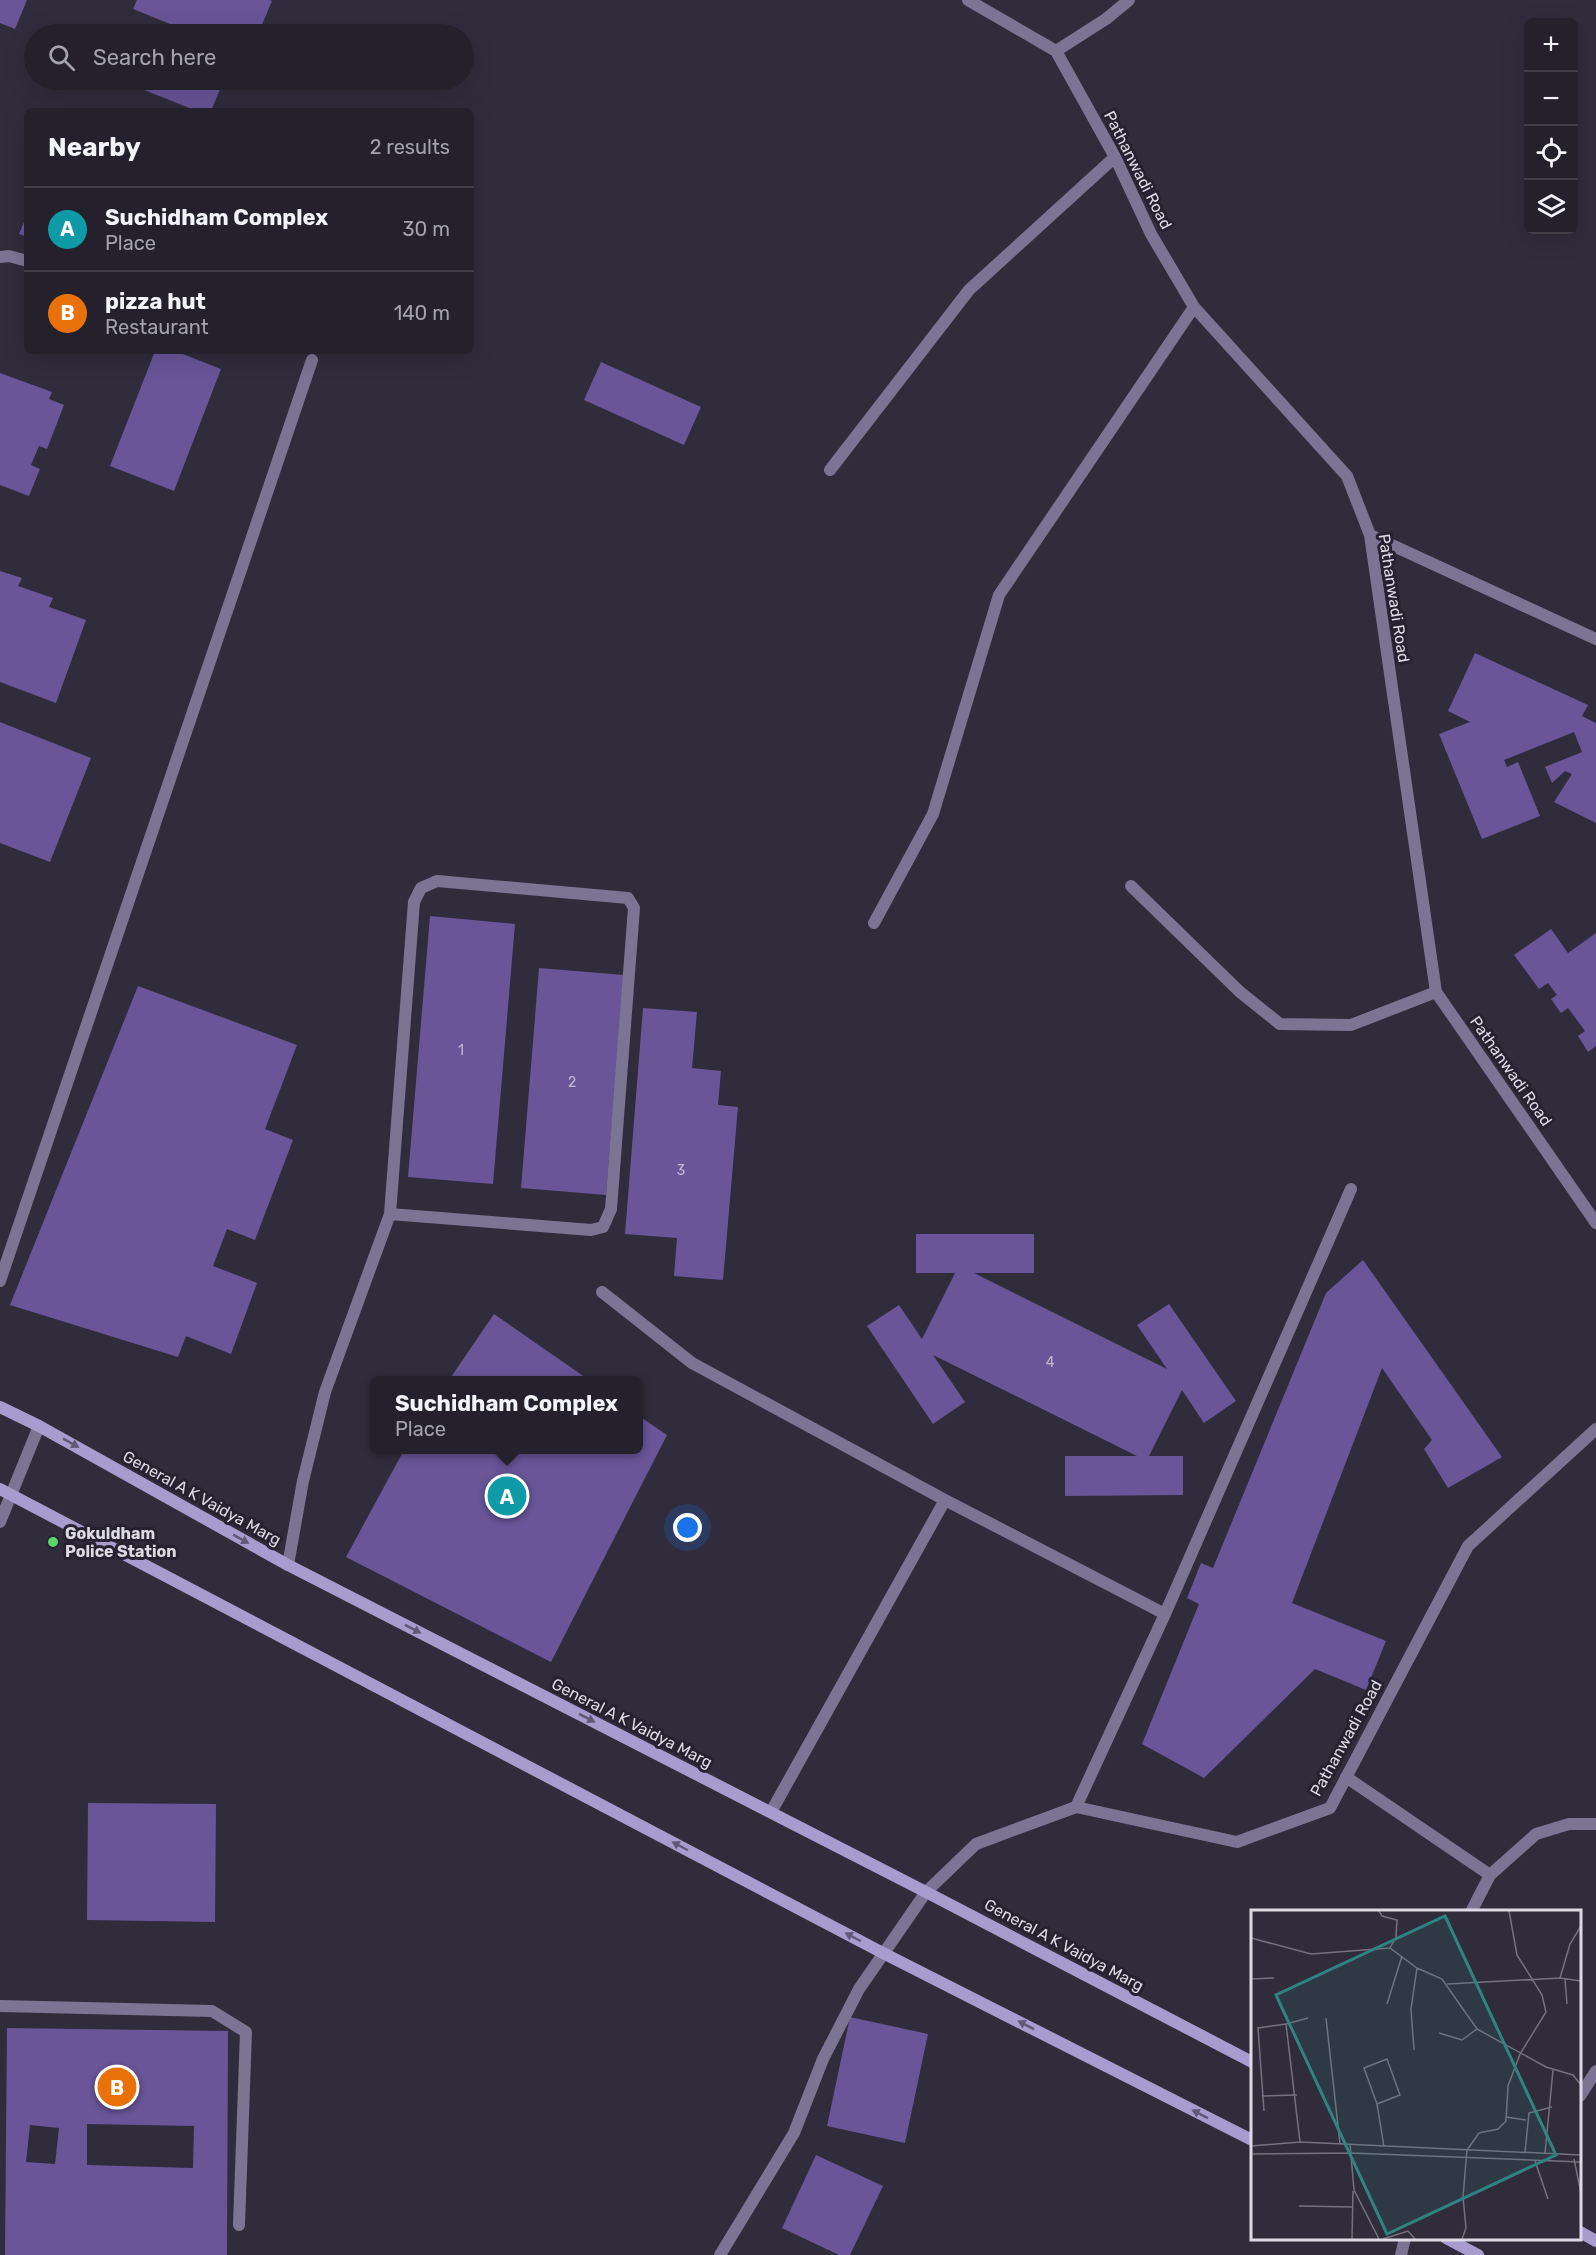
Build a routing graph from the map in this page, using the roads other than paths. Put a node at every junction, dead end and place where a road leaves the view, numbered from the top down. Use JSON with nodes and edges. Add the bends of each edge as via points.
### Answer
{"nodes":[{"id":1,"x":968,"y":0,"type":"edge"},
{"id":2,"x":1129,"y":0,"type":"edge"},
{"id":3,"x":1056,"y":51,"type":"junction"},
{"id":4,"x":1115,"y":157,"type":"junction"},
{"id":5,"x":0,"y":258,"type":"edge"},
{"id":6,"x":24,"y":260,"type":"edge"},
{"id":7,"x":1194,"y":307,"type":"junction"},
{"id":8,"x":312,"y":360,"type":"dead end"},
{"id":9,"x":830,"y":470,"type":"dead end"},
{"id":10,"x":1370,"y":535,"type":"junction"},
{"id":11,"x":1596,"y":639,"type":"edge"},
{"id":12,"x":1131,"y":886,"type":"dead end"},
{"id":13,"x":874,"y":923,"type":"dead end"},
{"id":14,"x":1436,"y":992,"type":"junction"},
{"id":15,"x":1351,"y":1189,"type":"dead end"},
{"id":16,"x":390,"y":1214,"type":"junction"},
{"id":17,"x":1596,"y":1223,"type":"edge"},
{"id":18,"x":0,"y":1281,"type":"edge"},
{"id":19,"x":602,"y":1292,"type":"dead end"},
{"id":20,"x":0,"y":1407,"type":"edge"},
{"id":21,"x":39,"y":1426,"type":"junction"},
{"id":22,"x":1596,"y":1429,"type":"edge"},
{"id":23,"x":5,"y":1492,"type":"edge"},
{"id":24,"x":945,"y":1500,"type":"junction"},
{"id":25,"x":0,"y":1522,"type":"edge"},
{"id":26,"x":288,"y":1565,"type":"junction"},
{"id":27,"x":1165,"y":1614,"type":"junction"},
{"id":28,"x":1346,"y":1778,"type":"junction"},
{"id":29,"x":1076,"y":1807,"type":"junction"},
{"id":30,"x":771,"y":1812,"type":"junction"},
{"id":31,"x":1596,"y":1824,"type":"edge"},
{"id":32,"x":1490,"y":1875,"type":"junction"},
{"id":33,"x":926,"y":1892,"type":"junction"},
{"id":34,"x":1472,"y":1910,"type":"edge"},
{"id":35,"x":883,"y":1953,"type":"junction"},
{"id":36,"x":0,"y":2006,"type":"edge"},
{"id":37,"x":1251,"y":2061,"type":"edge"},
{"id":38,"x":1596,"y":2071,"type":"edge"},
{"id":39,"x":1581,"y":2094,"type":"edge"},
{"id":40,"x":1251,"y":2139,"type":"edge"},
{"id":41,"x":239,"y":2225,"type":"dead end"},
{"id":42,"x":1581,"y":2233,"type":"edge"},
{"id":43,"x":1405,"y":2240,"type":"edge"},
{"id":44,"x":1450,"y":2240,"type":"edge"},
{"id":45,"x":1596,"y":2241,"type":"edge"},
{"id":46,"x":720,"y":2255,"type":"edge"},
{"id":47,"x":1401,"y":2255,"type":"edge"},
{"id":48,"x":1478,"y":2255,"type":"edge"}],
"edges":[{"from":1,"to":3,"type":"street"},
{"from":2,"to":3,"type":"street"},
{"from":3,"to":4,"type":"street","name":"Pathanwadi Road"},
{"from":4,"to":7,"type":"street","name":"Pathanwadi Road","via":[[1151,234]]},
{"from":4,"to":9,"type":"street","via":[[969,290]]},
{"from":5,"to":6,"type":"street"},
{"from":7,"to":10,"type":"street","name":"Pathanwadi Road","via":[[1347,476]]},
{"from":7,"to":13,"type":"street","via":[[999,594],[933,814]]},
{"from":8,"to":18,"type":"street"},
{"from":10,"to":11,"type":"street"},
{"from":10,"to":14,"type":"street","name":"Pathanwadi Road"},
{"from":12,"to":14,"type":"street","via":[[1240,992],[1280,1024],[1351,1025]]},
{"from":14,"to":17,"type":"street","name":"Pathanwadi Road"},
{"from":15,"to":27,"type":"street"},
{"from":16,"to":16,"type":"street","via":[[414,902],[421,888],[437,881],[628,898],[634,908],[611,1209],[603,1227],[591,1230]]},
{"from":16,"to":26,"type":"street","via":[[325,1392]]},
{"from":19,"to":24,"type":"street","via":[[692,1363]]},
{"from":20,"to":21,"type":"main road","name":"General A K Vaidya Marg"},
{"from":21,"to":23,"type":"street"},
{"from":21,"to":26,"type":"main road","name":"General A K Vaidya Marg","one_way":true},
{"from":22,"to":28,"type":"street","name":"Pathanwadi Road","via":[[1468,1546]]},
{"from":23,"to":25,"type":"street"},
{"from":35,"to":23,"type":"main road","one_way":true},
{"from":24,"to":27,"type":"street"},
{"from":24,"to":30,"type":"street"},
{"from":26,"to":30,"type":"main road","name":"General A K Vaidya Marg","one_way":true},
{"from":27,"to":29,"type":"street"},
{"from":28,"to":29,"type":"street","name":"Pathanwadi Road","via":[[1330,1808],[1237,1842]]},
{"from":28,"to":32,"type":"street"},
{"from":29,"to":33,"type":"street","via":[[976,1844]]},
{"from":30,"to":33,"type":"main road","name":"General A K Vaidya Marg"},
{"from":31,"to":32,"type":"street","via":[[1569,1824],[1536,1834]]},
{"from":32,"to":34,"type":"street"},
{"from":33,"to":35,"type":"street"},
{"from":33,"to":37,"type":"main road","name":"General A K Vaidya Marg"},
{"from":40,"to":35,"type":"main road","one_way":true},
{"from":35,"to":46,"type":"street","via":[[859,1989],[823,2059],[794,2133]]},
{"from":36,"to":41,"type":"street","via":[[212,2011],[246,2032]]},
{"from":38,"to":39,"type":"street"},
{"from":42,"to":45,"type":"main road"},
{"from":43,"to":47,"type":"street"},
{"from":44,"to":48,"type":"main road"}]}
